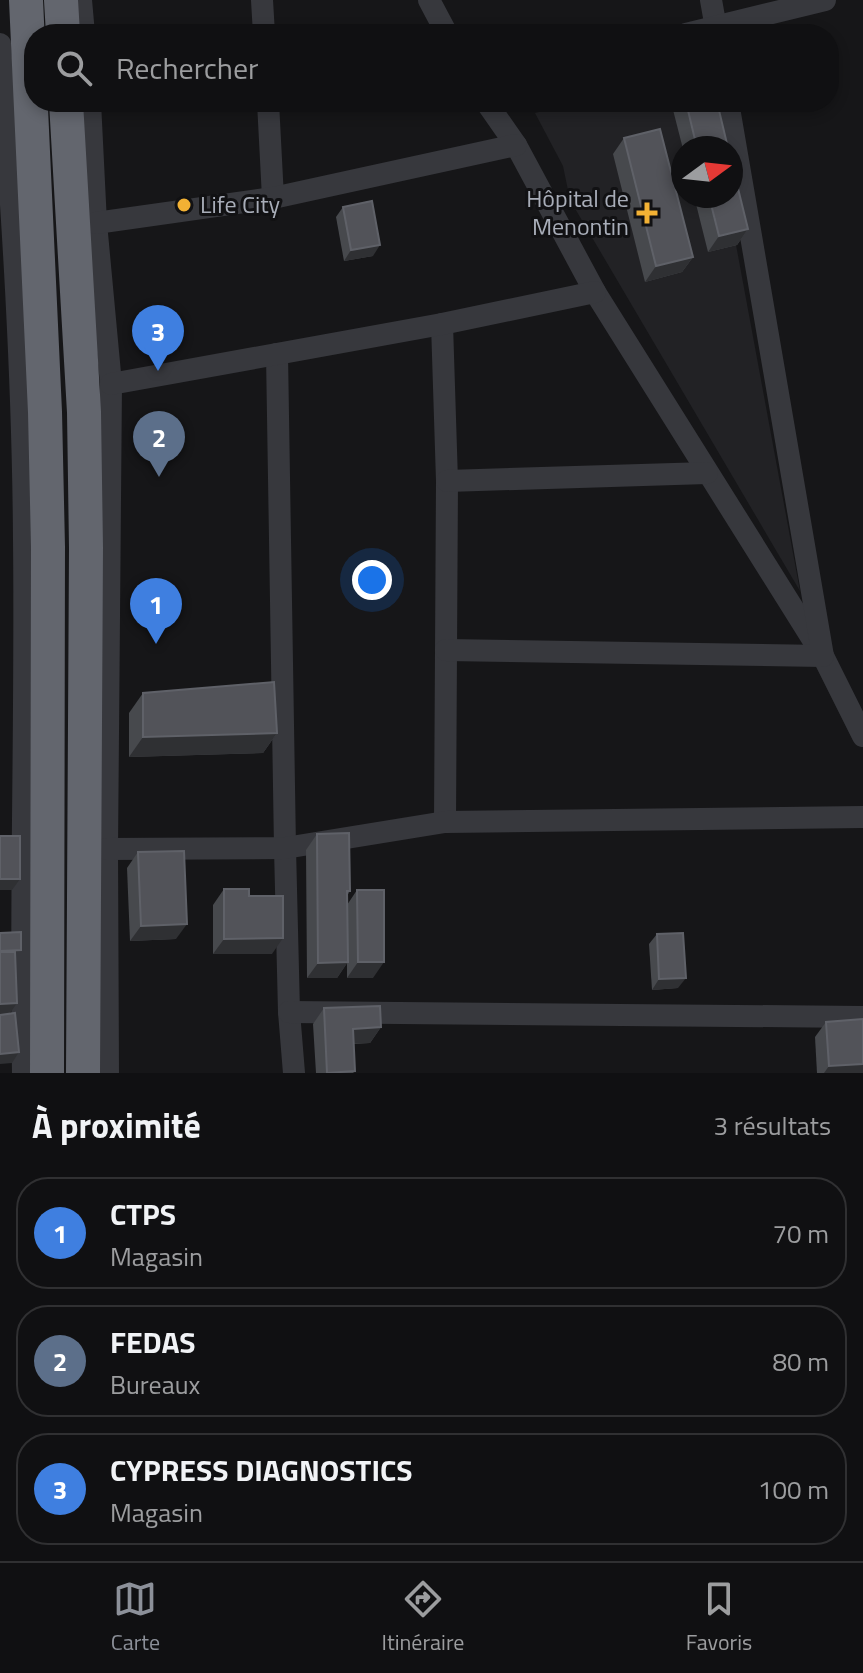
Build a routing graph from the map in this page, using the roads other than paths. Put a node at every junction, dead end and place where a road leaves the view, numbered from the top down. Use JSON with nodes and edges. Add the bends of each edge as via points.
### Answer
{"nodes":[{"id":1,"x":26,"y":0,"type":"edge"},
{"id":2,"x":61,"y":0,"type":"edge"},
{"id":3,"x":81,"y":0,"type":"edge"},
{"id":4,"x":262,"y":0,"type":"edge"},
{"id":5,"x":429,"y":0,"type":"edge"},
{"id":6,"x":711,"y":0,"type":"edge"},
{"id":7,"x":825,"y":0,"type":"edge"},
{"id":8,"x":27,"y":24,"type":"edge"},
{"id":9,"x":62,"y":24,"type":"edge"},
{"id":10,"x":83,"y":24,"type":"edge"},
{"id":11,"x":263,"y":24,"type":"edge"},
{"id":12,"x":442,"y":24,"type":"edge"},
{"id":13,"x":715,"y":24,"type":"edge"},
{"id":14,"x":738,"y":24,"type":"edge"},
{"id":15,"x":0,"y":44,"type":"edge"},
{"id":16,"x":31,"y":112,"type":"edge"},
{"id":17,"x":67,"y":112,"type":"edge"},
{"id":18,"x":90,"y":112,"type":"edge"},
{"id":19,"x":269,"y":112,"type":"edge"},
{"id":20,"x":493,"y":112,"type":"edge"},
{"id":21,"x":730,"y":112,"type":"edge"},
{"id":22,"x":516,"y":145,"type":"junction"},
{"id":23,"x":273,"y":198,"type":"junction"},
{"id":24,"x":96,"y":223,"type":"junction"},
{"id":25,"x":595,"y":292,"type":"junction"},
{"id":26,"x":442,"y":324,"type":"junction"},
{"id":27,"x":277,"y":354,"type":"junction"},
{"id":28,"x":111,"y":384,"type":"junction"},
{"id":29,"x":707,"y":473,"type":"junction"},
{"id":30,"x":447,"y":481,"type":"junction"},
{"id":31,"x":446,"y":650,"type":"junction"},
{"id":32,"x":823,"y":656,"type":"junction"},
{"id":33,"x":863,"y":736,"type":"edge"},
{"id":34,"x":863,"y":817,"type":"edge"},
{"id":35,"x":445,"y":822,"type":"junction"},
{"id":36,"x":285,"y":848,"type":"junction"},
{"id":37,"x":107,"y":849,"type":"junction"},
{"id":38,"x":289,"y":1012,"type":"junction"},
{"id":39,"x":863,"y":1017,"type":"edge"},
{"id":40,"x":23,"y":1073,"type":"edge"},
{"id":41,"x":47,"y":1073,"type":"edge"},
{"id":42,"x":83,"y":1073,"type":"edge"},
{"id":43,"x":108,"y":1073,"type":"edge"},
{"id":44,"x":294,"y":1073,"type":"edge"}],
"edges":[{"from":1,"to":8,"type":"highway"},
{"from":2,"to":9,"type":"highway"},
{"from":3,"to":10,"type":"street"},
{"from":4,"to":11,"type":"street"},
{"from":5,"to":12,"type":"street"},
{"from":6,"to":13,"type":"street"},
{"from":7,"to":14,"type":"street"},
{"from":15,"to":40,"type":"street","via":[[22,410]]},
{"from":16,"to":41,"type":"highway","via":[[48,532]]},
{"from":17,"to":42,"type":"highway","via":[[84,412]]},
{"from":18,"to":24,"type":"street"},
{"from":19,"to":23,"type":"street"},
{"from":20,"to":22,"type":"street"},
{"from":21,"to":32,"type":"street"},
{"from":22,"to":23,"type":"street"},
{"from":22,"to":25,"type":"street"},
{"from":23,"to":24,"type":"street"},
{"from":24,"to":28,"type":"street"},
{"from":25,"to":26,"type":"street"},
{"from":25,"to":29,"type":"street"},
{"from":26,"to":27,"type":"street"},
{"from":26,"to":30,"type":"street"},
{"from":27,"to":28,"type":"street"},
{"from":27,"to":36,"type":"street"},
{"from":28,"to":37,"type":"street"},
{"from":29,"to":30,"type":"street"},
{"from":29,"to":32,"type":"street"},
{"from":30,"to":31,"type":"street"},
{"from":31,"to":32,"type":"street"},
{"from":31,"to":35,"type":"street"},
{"from":32,"to":33,"type":"street"},
{"from":34,"to":35,"type":"street"},
{"from":35,"to":36,"type":"street"},
{"from":36,"to":37,"type":"street"},
{"from":36,"to":38,"type":"street"},
{"from":37,"to":43,"type":"street"},
{"from":38,"to":39,"type":"street"},
{"from":38,"to":44,"type":"street"}]}
